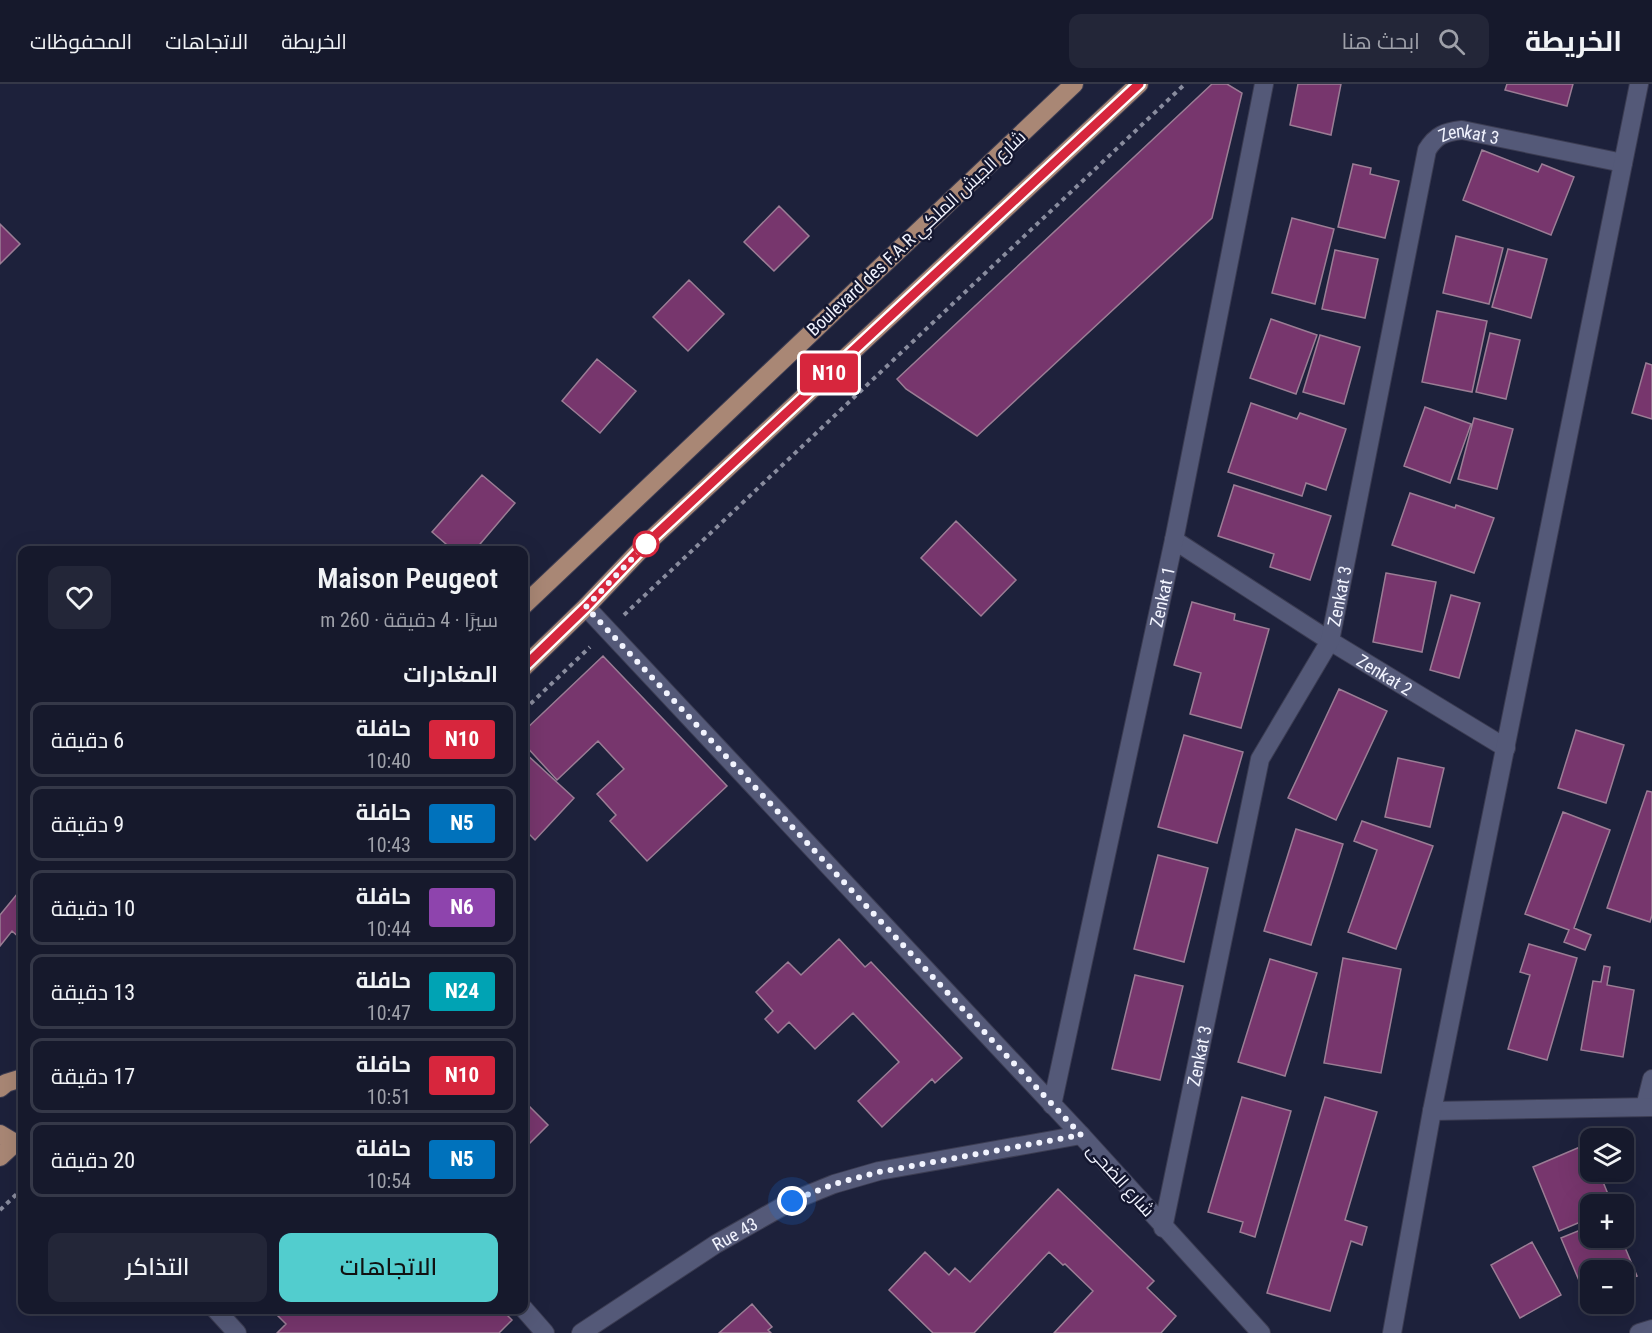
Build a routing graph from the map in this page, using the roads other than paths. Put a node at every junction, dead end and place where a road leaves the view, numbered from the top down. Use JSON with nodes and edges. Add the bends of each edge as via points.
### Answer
{"nodes":[{"id":1,"x":1074,"y":84,"type":"edge"},
{"id":2,"x":1139,"y":84,"type":"edge"},
{"id":3,"x":1264,"y":84,"type":"edge"},
{"id":4,"x":1639,"y":84,"type":"edge"},
{"id":5,"x":1623,"y":163,"type":"junction"},
{"id":6,"x":1174,"y":540,"type":"junction"},
{"id":7,"x":528,"y":601,"type":"edge"},
{"id":8,"x":586,"y":607,"type":"junction"},
{"id":9,"x":1330,"y":640,"type":"junction"},
{"id":10,"x":528,"y":663,"type":"edge"},
{"id":11,"x":1506,"y":748,"type":"junction"},
{"id":12,"x":18,"y":1079,"type":"edge"},
{"id":13,"x":1652,"y":1079,"type":"edge"},
{"id":14,"x":0,"y":1088,"type":"edge"},
{"id":15,"x":1052,"y":1105,"type":"junction"},
{"id":16,"x":1648,"y":1107,"type":"edge"},
{"id":17,"x":1432,"y":1111,"type":"junction"},
{"id":18,"x":1081,"y":1135,"type":"junction"},
{"id":19,"x":12,"y":1140,"type":"edge"},
{"id":20,"x":0,"y":1157,"type":"edge"},
{"id":21,"x":1163,"y":1228,"type":"junction"},
{"id":22,"x":220,"y":1314,"type":"edge"},
{"id":23,"x":528,"y":1314,"type":"edge"},
{"id":24,"x":1652,"y":1329,"type":"edge"},
{"id":25,"x":237,"y":1333,"type":"edge"},
{"id":26,"x":545,"y":1333,"type":"edge"},
{"id":27,"x":581,"y":1333,"type":"edge"},
{"id":28,"x":1261,"y":1333,"type":"edge"},
{"id":29,"x":1392,"y":1333,"type":"edge"},
{"id":30,"x":1639,"y":1333,"type":"edge"}],
"edges":[{"from":1,"to":7,"type":"main road","name":"Boulevard des F.A.R شارع الجيش الملكي"},
{"from":2,"to":8,"type":"main road","via":[[646,544]]},
{"from":3,"to":6,"type":"street","name":"Zenkat 1"},
{"from":4,"to":5,"type":"street"},
{"from":5,"to":9,"type":"street","name":"Zenkat 3","via":[[1462,130],[1441,134],[1430,145]]},
{"from":5,"to":11,"type":"street"},
{"from":6,"to":9,"type":"street","name":"Zenkat 2"},
{"from":6,"to":15,"type":"street","name":"Zenkat 1"},
{"from":8,"to":10,"type":"main road"},
{"from":8,"to":15,"type":"street","name":"شارع الضحى"},
{"from":9,"to":11,"type":"street","name":"Zenkat 2"},
{"from":9,"to":21,"type":"street","name":"Zenkat 3","via":[[1260,759]]},
{"from":11,"to":17,"type":"street"},
{"from":12,"to":14,"type":"main road"},
{"from":13,"to":16,"type":"street"},
{"from":15,"to":18,"type":"street","name":"شارع الضحى"},
{"from":16,"to":17,"type":"street"},
{"from":17,"to":29,"type":"street"},
{"from":18,"to":21,"type":"street","name":"شارع الضحى"},
{"from":18,"to":27,"type":"street","name":"Rue 43","via":[[879,1172],[834,1184],[755,1221]]},
{"from":19,"to":20,"type":"main road"},
{"from":21,"to":28,"type":"street","name":"شارع الضحى"},
{"from":22,"to":25,"type":"street"},
{"from":23,"to":26,"type":"street"},
{"from":24,"to":30,"type":"street"}]}
